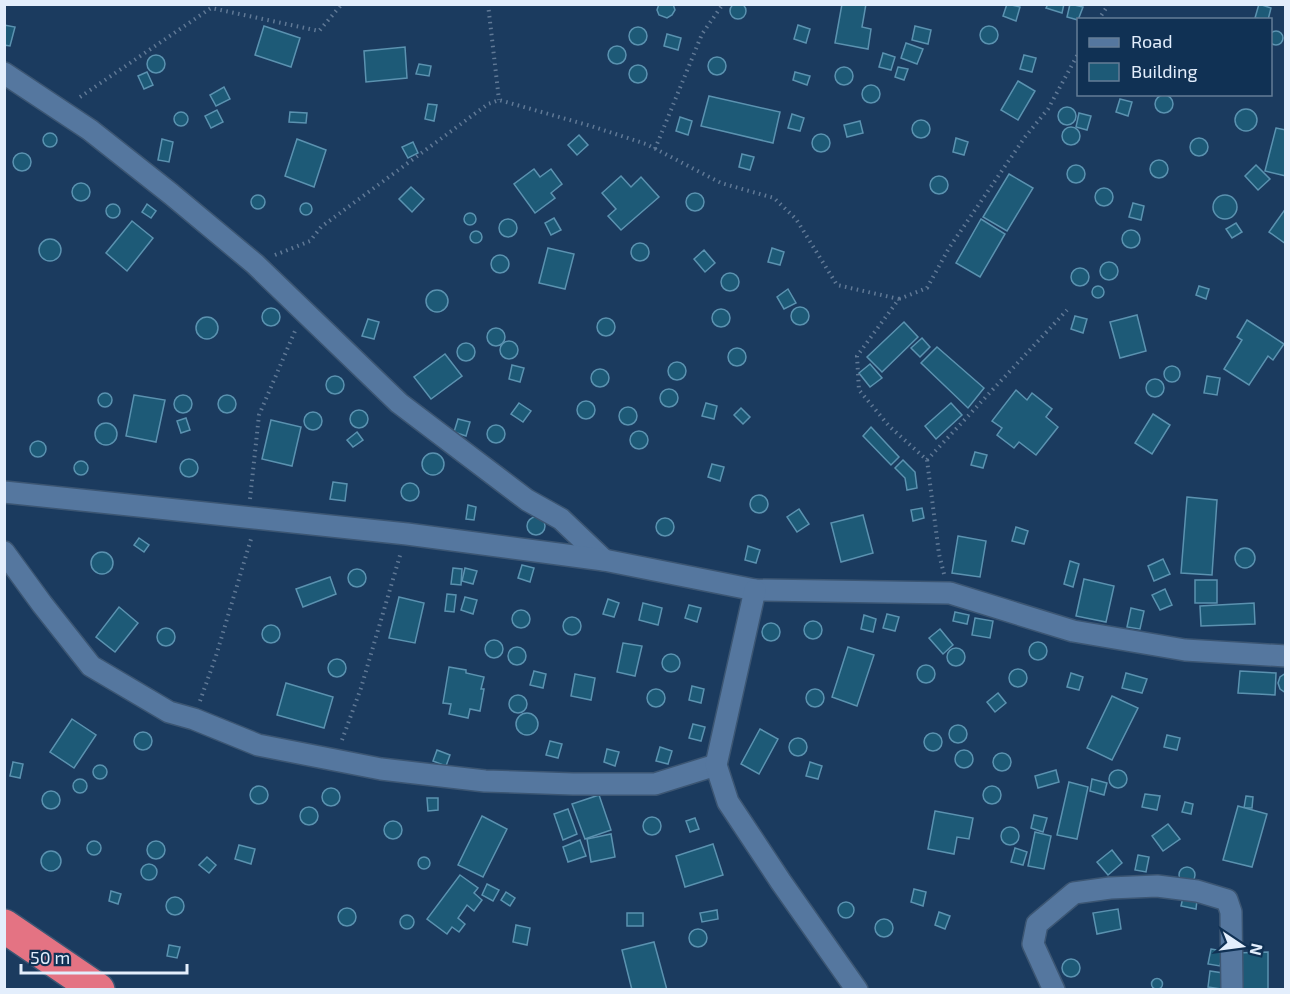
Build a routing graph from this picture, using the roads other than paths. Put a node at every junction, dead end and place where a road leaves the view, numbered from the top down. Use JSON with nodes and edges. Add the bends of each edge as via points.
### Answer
{"nodes":[{"id":1,"x":4,"y":73,"type":"edge"},
{"id":2,"x":4,"y":492,"type":"edge"},
{"id":3,"x":4,"y":552,"type":"edge"},
{"id":4,"x":604,"y":560,"type":"junction"},
{"id":5,"x":755,"y":590,"type":"junction"},
{"id":6,"x":1286,"y":656,"type":"edge"},
{"id":7,"x":716,"y":765,"type":"junction"},
{"id":8,"x":4,"y":926,"type":"edge"},
{"id":9,"x":98,"y":990,"type":"edge"},
{"id":10,"x":857,"y":990,"type":"edge"},
{"id":11,"x":1054,"y":990,"type":"edge"},
{"id":12,"x":1232,"y":990,"type":"edge"}],
"edges":[{"from":1,"to":4,"type":"street","via":[[62,110],[171,194],[255,264],[399,403],[527,500],[561,519]]},
{"from":2,"to":4,"type":"street","via":[[407,534]]},
{"from":3,"to":7,"type":"street","via":[[91,666],[169,712],[258,745],[381,769],[485,781],[655,783]]},
{"from":4,"to":5,"type":"street"},
{"from":5,"to":6,"type":"street","via":[[950,593],[1073,631],[1185,650]]},
{"from":5,"to":7,"type":"street"},
{"from":7,"to":10,"type":"street","via":[[728,802]]},
{"from":8,"to":9,"type":"highway"},
{"from":11,"to":12,"type":"street","via":[[1032,944],[1037,924],[1074,893],[1129,886],[1197,891],[1227,900],[1231,912]]}]}
